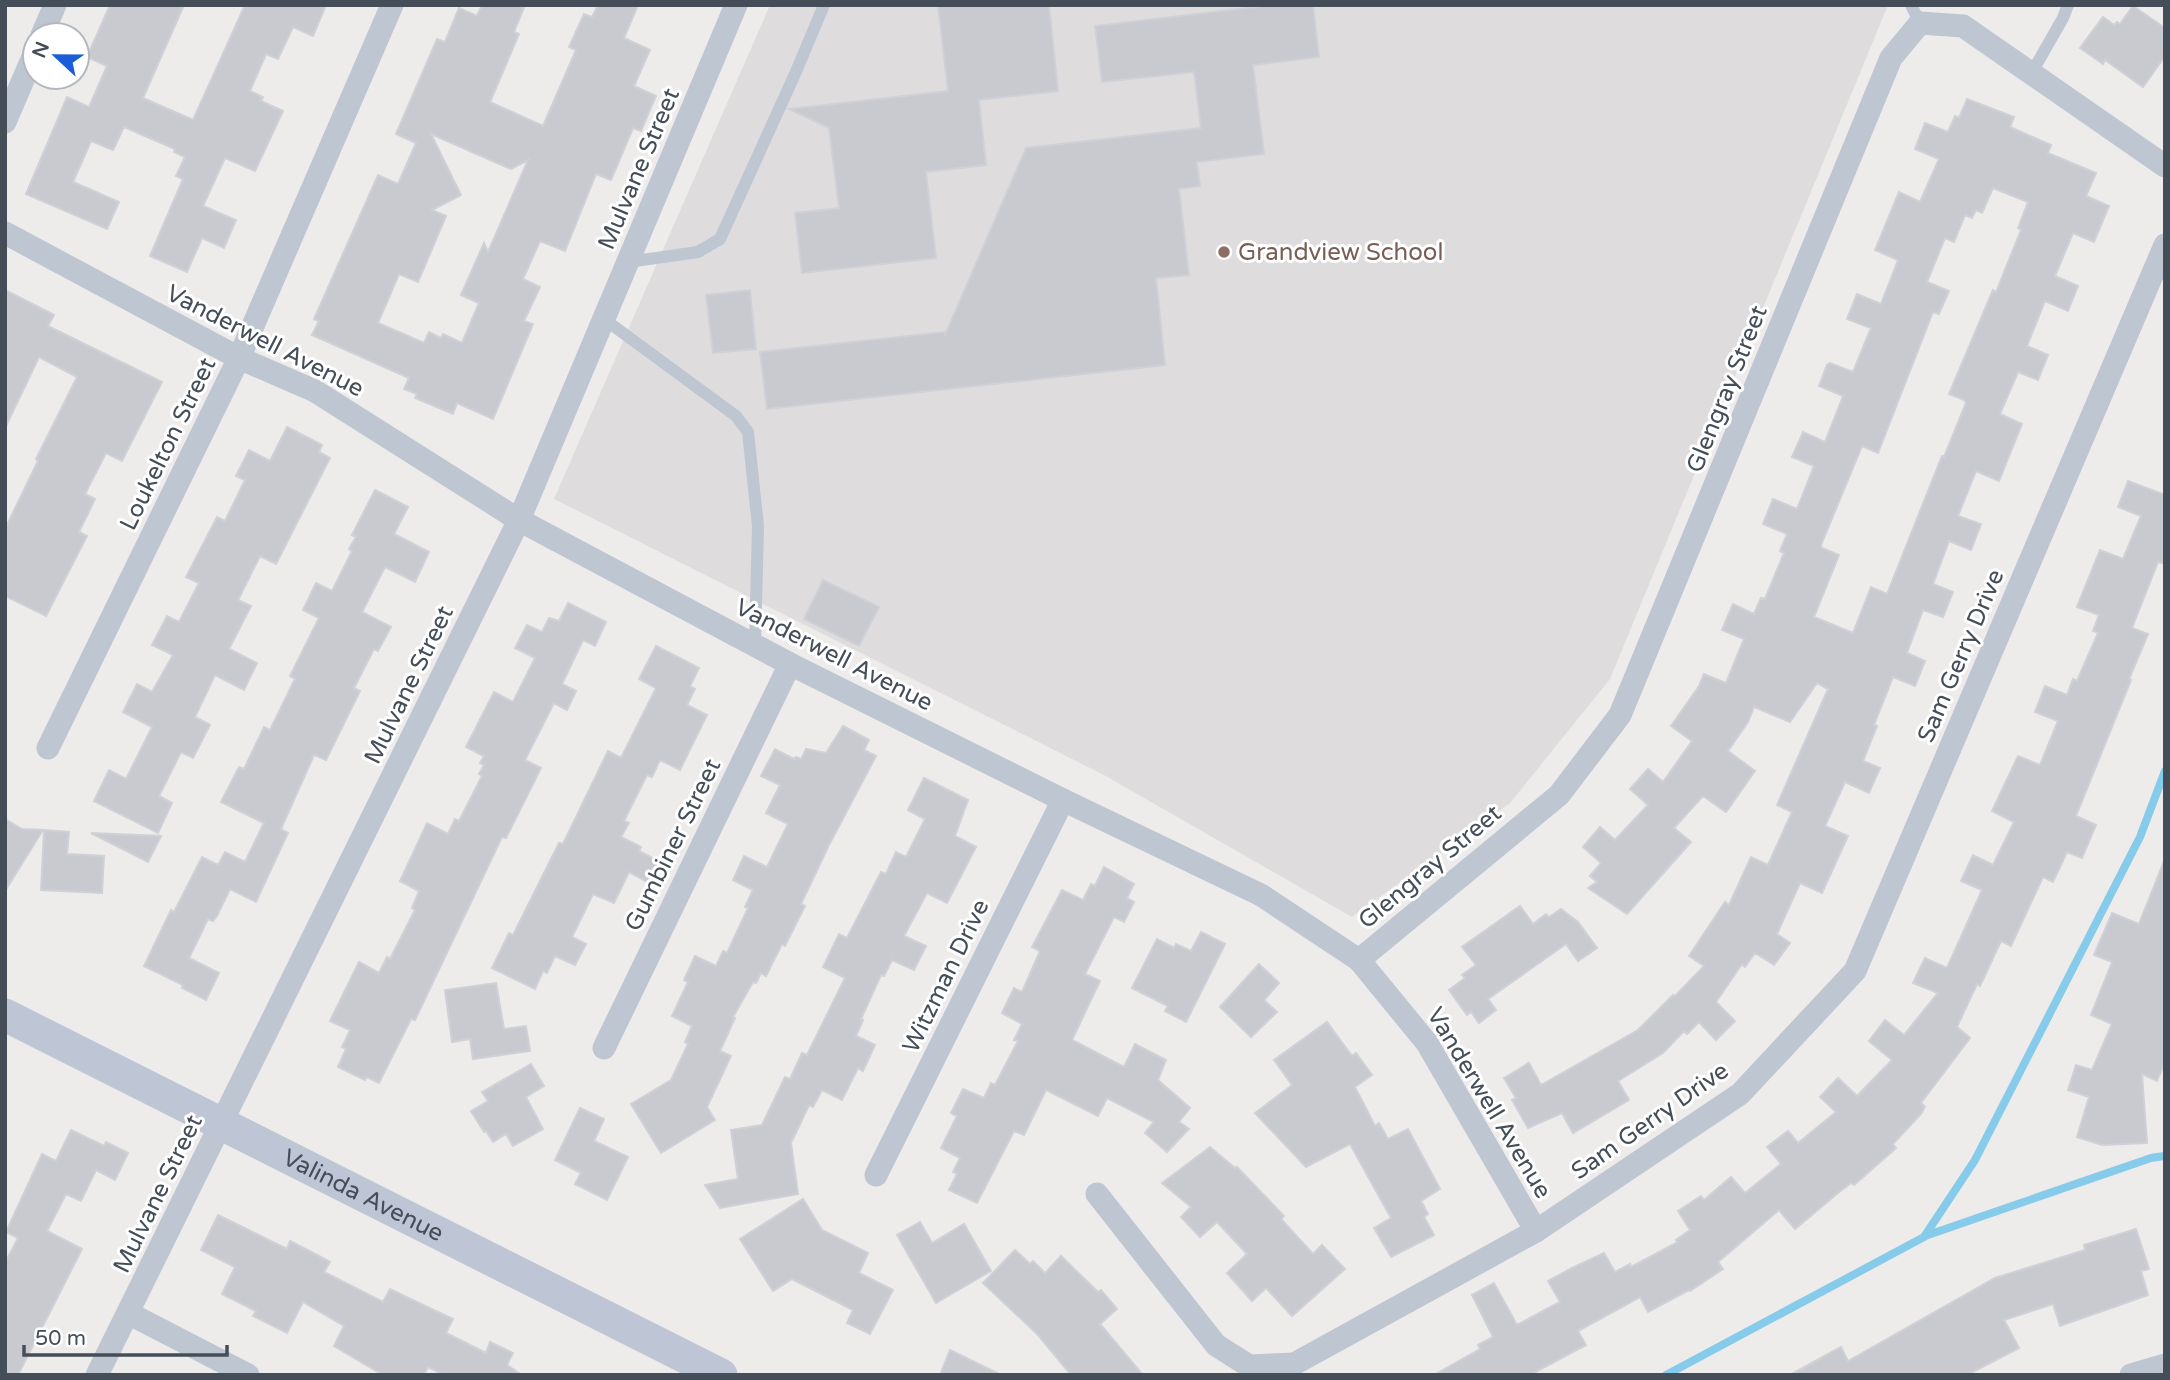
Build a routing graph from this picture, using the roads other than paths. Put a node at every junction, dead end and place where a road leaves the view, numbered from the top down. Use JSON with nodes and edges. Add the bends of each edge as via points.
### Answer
{"nodes":[{"id":1,"x":392,"y":5,"type":"edge"},
{"id":2,"x":736,"y":5,"type":"edge"},
{"id":3,"x":824,"y":5,"type":"edge"},
{"id":4,"x":2068,"y":5,"type":"edge"},
{"id":5,"x":1916,"y":14,"type":"edge"},
{"id":6,"x":2031,"y":74,"type":"junction"},
{"id":7,"x":21,"y":85,"type":"edge"},
{"id":8,"x":5,"y":122,"type":"edge"},
{"id":9,"x":2165,"y":166,"type":"edge"},
{"id":10,"x":5,"y":233,"type":"edge"},
{"id":11,"x":2165,"y":246,"type":"edge"},
{"id":12,"x":628,"y":262,"type":"junction"},
{"id":13,"x":604,"y":319,"type":"junction"},
{"id":14,"x":239,"y":358,"type":"junction"},
{"id":15,"x":519,"y":520,"type":"junction"},
{"id":16,"x":755,"y":645,"type":"junction"},
{"id":17,"x":790,"y":664,"type":"junction"},
{"id":18,"x":48,"y":748,"type":"dead end"},
{"id":19,"x":1063,"y":800,"type":"junction"},
{"id":20,"x":1359,"y":960,"type":"junction"},
{"id":21,"x":5,"y":1015,"type":"edge"},
{"id":22,"x":604,"y":1048,"type":"dead end"},
{"id":23,"x":222,"y":1123,"type":"junction"},
{"id":24,"x":876,"y":1175,"type":"dead end"},
{"id":25,"x":1097,"y":1194,"type":"dead end"},
{"id":26,"x":1536,"y":1231,"type":"junction"},
{"id":27,"x":128,"y":1313,"type":"junction"},
{"id":28,"x":2165,"y":1365,"type":"edge"},
{"id":29,"x":97,"y":1375,"type":"edge"},
{"id":30,"x":248,"y":1375,"type":"edge"},
{"id":31,"x":721,"y":1375,"type":"edge"},
{"id":32,"x":2131,"y":1375,"type":"edge"}],
"edges":[{"from":1,"to":14,"type":"street","name":"Loukelton Street"},
{"from":2,"to":12,"type":"street","name":"Mulvane Street"},
{"from":3,"to":12,"type":"lane","via":[[720,239],[698,251]]},
{"from":4,"to":6,"type":"lane"},
{"from":5,"to":6,"type":"street","name":"Glengray Street","via":[[1963,26]]},
{"from":5,"to":20,"type":"street","name":"Glengray Street","via":[[1891,58],[1620,715],[1559,795]]},
{"from":6,"to":9,"type":"street","name":"Glengray Street"},
{"from":7,"to":8,"type":"street"},
{"from":10,"to":14,"type":"street","name":"Vanderwell Avenue"},
{"from":11,"to":26,"type":"street","name":"Sam Gerry Drive","via":[[1855,971],[1740,1094]]},
{"from":12,"to":13,"type":"street","name":"Mulvane Street"},
{"from":13,"to":15,"type":"street","name":"Mulvane Street"},
{"from":13,"to":16,"type":"lane","via":[[736,416],[748,432],[758,526]]},
{"from":14,"to":15,"type":"street","name":"Vanderwell Avenue","via":[[315,391]]},
{"from":14,"to":18,"type":"street","name":"Loukelton Street"},
{"from":15,"to":16,"type":"street","name":"Vanderwell Avenue"},
{"from":15,"to":23,"type":"street","name":"Mulvane Street"},
{"from":16,"to":17,"type":"street","name":"Vanderwell Avenue"},
{"from":17,"to":19,"type":"street","name":"Vanderwell Avenue"},
{"from":17,"to":22,"type":"street","name":"Gumbiner Street"},
{"from":19,"to":20,"type":"street","name":"Vanderwell Avenue","via":[[1261,895]]},
{"from":19,"to":24,"type":"street","name":"Witzman Drive"},
{"from":20,"to":26,"type":"street","name":"Vanderwell Avenue","via":[[1427,1043]]},
{"from":21,"to":23,"type":"main road","name":"Valinda Avenue"},
{"from":23,"to":27,"type":"street","name":"Mulvane Street"},
{"from":23,"to":31,"type":"main road","name":"Valinda Avenue"},
{"from":25,"to":26,"type":"street","name":"Sam Gerry Drive","via":[[1216,1345],[1249,1366],[1294,1364]]},
{"from":27,"to":29,"type":"street","name":"Mulvane Street"},
{"from":27,"to":30,"type":"street"},
{"from":28,"to":32,"type":"street"}]}
